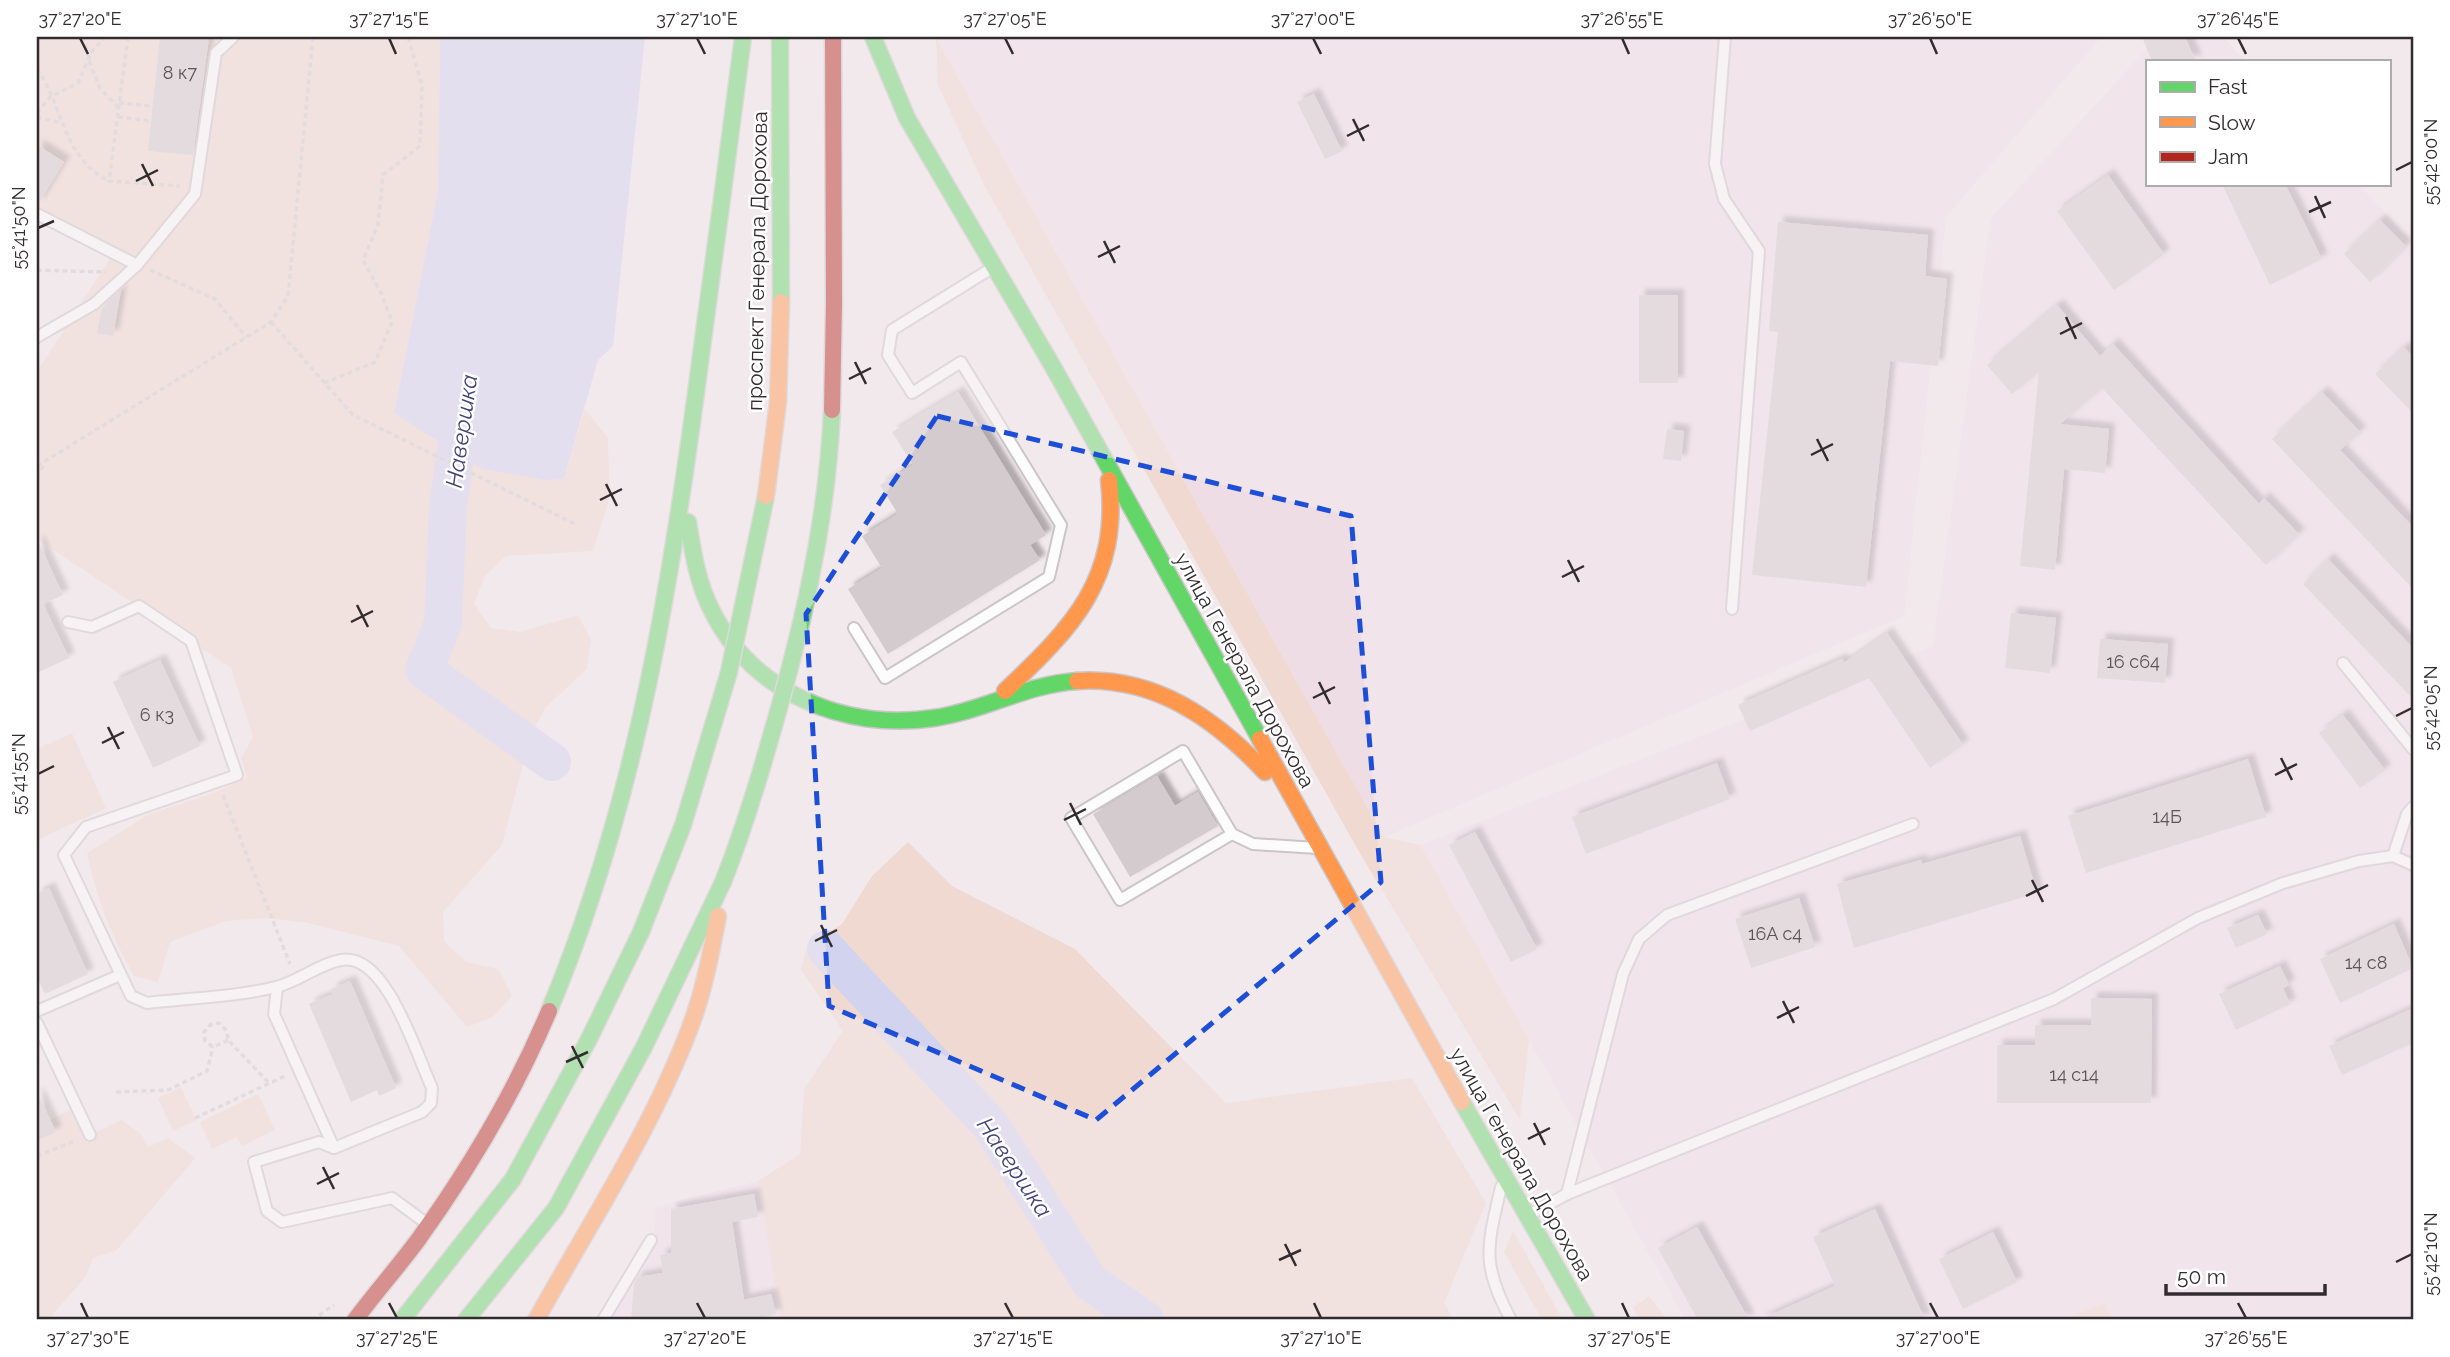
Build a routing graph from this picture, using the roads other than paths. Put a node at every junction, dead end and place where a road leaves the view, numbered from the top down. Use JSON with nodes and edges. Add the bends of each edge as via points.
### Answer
{"nodes":[{"id":1,"x":233,"y":37,"type":"edge"},
{"id":2,"x":743,"y":37,"type":"edge"},
{"id":3,"x":780,"y":37,"type":"edge"},
{"id":4,"x":833,"y":37,"type":"edge"},
{"id":5,"x":873,"y":37,"type":"edge"},
{"id":6,"x":1725,"y":37,"type":"edge"},
{"id":7,"x":37,"y":214,"type":"edge"},
{"id":8,"x":995,"y":266,"type":"junction"},
{"id":9,"x":133,"y":268,"type":"junction"},
{"id":10,"x":37,"y":337,"type":"edge"},
{"id":11,"x":1105,"y":460,"type":"junction"},
{"id":12,"x":686,"y":473,"type":"junction"},
{"id":13,"x":1732,"y":609,"type":"dead end"},
{"id":14,"x":68,"y":622,"type":"dead end"},
{"id":15,"x":854,"y":628,"type":"dead end"},
{"id":16,"x":2343,"y":663,"type":"dead end"},
{"id":17,"x":999,"y":697,"type":"junction"},
{"id":18,"x":2413,"y":749,"type":"edge"},
{"id":19,"x":2413,"y":807,"type":"edge"},
{"id":20,"x":1300,"y":813,"type":"junction"},
{"id":21,"x":1913,"y":824,"type":"dead end"},
{"id":22,"x":1232,"y":834,"type":"junction"},
{"id":23,"x":1320,"y":848,"type":"junction"},
{"id":24,"x":2393,"y":856,"type":"junction"},
{"id":25,"x":2413,"y":864,"type":"edge"},
{"id":26,"x":723,"y":881,"type":"junction"},
{"id":27,"x":120,"y":975,"type":"junction"},
{"id":28,"x":277,"y":987,"type":"junction"},
{"id":29,"x":37,"y":1011,"type":"edge"},
{"id":30,"x":37,"y":1023,"type":"edge"},
{"id":31,"x":90,"y":1135,"type":"road end"},
{"id":32,"x":334,"y":1147,"type":"junction"},
{"id":33,"x":1504,"y":1178,"type":"junction"},
{"id":34,"x":1567,"y":1194,"type":"junction"},
{"id":35,"x":1526,"y":1216,"type":"junction"},
{"id":36,"x":428,"y":1224,"type":"junction"},
{"id":37,"x":651,"y":1240,"type":"dead end"},
{"id":38,"x":356,"y":1317,"type":"edge"},
{"id":39,"x":402,"y":1320,"type":"edge"},
{"id":40,"x":466,"y":1320,"type":"edge"},
{"id":41,"x":536,"y":1320,"type":"edge"},
{"id":42,"x":603,"y":1320,"type":"edge"},
{"id":43,"x":1511,"y":1320,"type":"edge"},
{"id":44,"x":1587,"y":1320,"type":"edge"}],
"edges":[{"from":1,"to":9,"type":"lane","via":[[216,54],[195,194]]},
{"from":2,"to":12,"type":"main road"},
{"from":3,"to":39,"type":"main road","name":"проспект Генерала Дорохова","bridge":true,"via":[[778,402],[769,482],[729,672],[683,825],[635,944],[589,1039],[513,1179]]},
{"from":4,"to":26,"type":"main road","bridge":true,"via":[[834,303],[826,487],[788,682]]},
{"from":5,"to":8,"type":"main road","name":"улица Генерала Дорохова","via":[[907,118]]},
{"from":6,"to":13,"type":"lane","via":[[1715,164],[1724,198],[1759,251]]},
{"from":7,"to":9,"type":"lane"},
{"from":8,"to":11,"type":"main road","name":"улица Генерала Дорохова"},
{"from":8,"to":15,"type":"lane","via":[[892,330],[888,355],[912,393],[961,362],[1062,525],[1049,577],[885,678]]},
{"from":9,"to":10,"type":"lane","via":[[94,304]]},
{"from":11,"to":17,"type":"main road","via":[[1113,499],[1113,530],[1094,589],[1075,620]]},
{"from":11,"to":20,"type":"main road","name":"улица Генерала Дорохова"},
{"from":12,"to":17,"type":"main road","via":[[688,544],[702,592],[718,627],[754,670],[778,689],[850,717],[878,721],[934,719]]},
{"from":12,"to":36,"type":"main road","via":[[661,629],[625,797],[589,913],[539,1034],[478,1146]]},
{"from":14,"to":27,"type":"lane","via":[[92,627],[139,606],[191,640],[237,775],[86,827],[64,855]]},
{"from":16,"to":18,"type":"lane"},
{"from":17,"to":20,"type":"main road","via":[[1041,684],[1089,680],[1141,686],[1217,724]]},
{"from":19,"to":24,"type":"lane"},
{"from":20,"to":23,"type":"main road","name":"улица Генерала Дорохова"},
{"from":21,"to":34,"type":"lane","via":[[1667,915],[1639,939],[1611,1011]]},
{"from":22,"to":22,"type":"lane","via":[[1183,751],[1071,818],[1120,900]]},
{"from":22,"to":23,"type":"lane","via":[[1254,844]]},
{"from":23,"to":33,"type":"main road","name":"улица Генерала Дорохова"},
{"from":24,"to":25,"type":"lane"},
{"from":24,"to":34,"type":"lane","via":[[2283,883],[2198,918],[2054,999]]},
{"from":26,"to":40,"type":"main road","via":[[644,1048],[556,1208]]},
{"from":26,"to":41,"type":"main road","via":[[715,944],[693,1025],[641,1133]]},
{"from":27,"to":28,"type":"lane","via":[[131,996],[147,1003]]},
{"from":27,"to":29,"type":"lane"},
{"from":28,"to":32,"type":"lane","via":[[274,1014]]},
{"from":28,"to":32,"type":"lane","via":[[341,960],[357,962],[374,972],[387,987],[432,1088],[431,1103],[422,1112]]},
{"from":30,"to":31,"type":"lane"},
{"from":32,"to":36,"type":"lane","via":[[319,1142],[254,1162],[267,1211],[282,1222],[392,1198]]},
{"from":33,"to":35,"type":"main road","name":"улица Генерала Дорохова"},
{"from":33,"to":43,"type":"lane","via":[[1488,1256],[1494,1289]]},
{"from":34,"to":35,"type":"lane"},
{"from":35,"to":44,"type":"main road","name":"улица Генерала Дорохова"},
{"from":36,"to":38,"type":"main road"},
{"from":37,"to":42,"type":"lane"}]}
